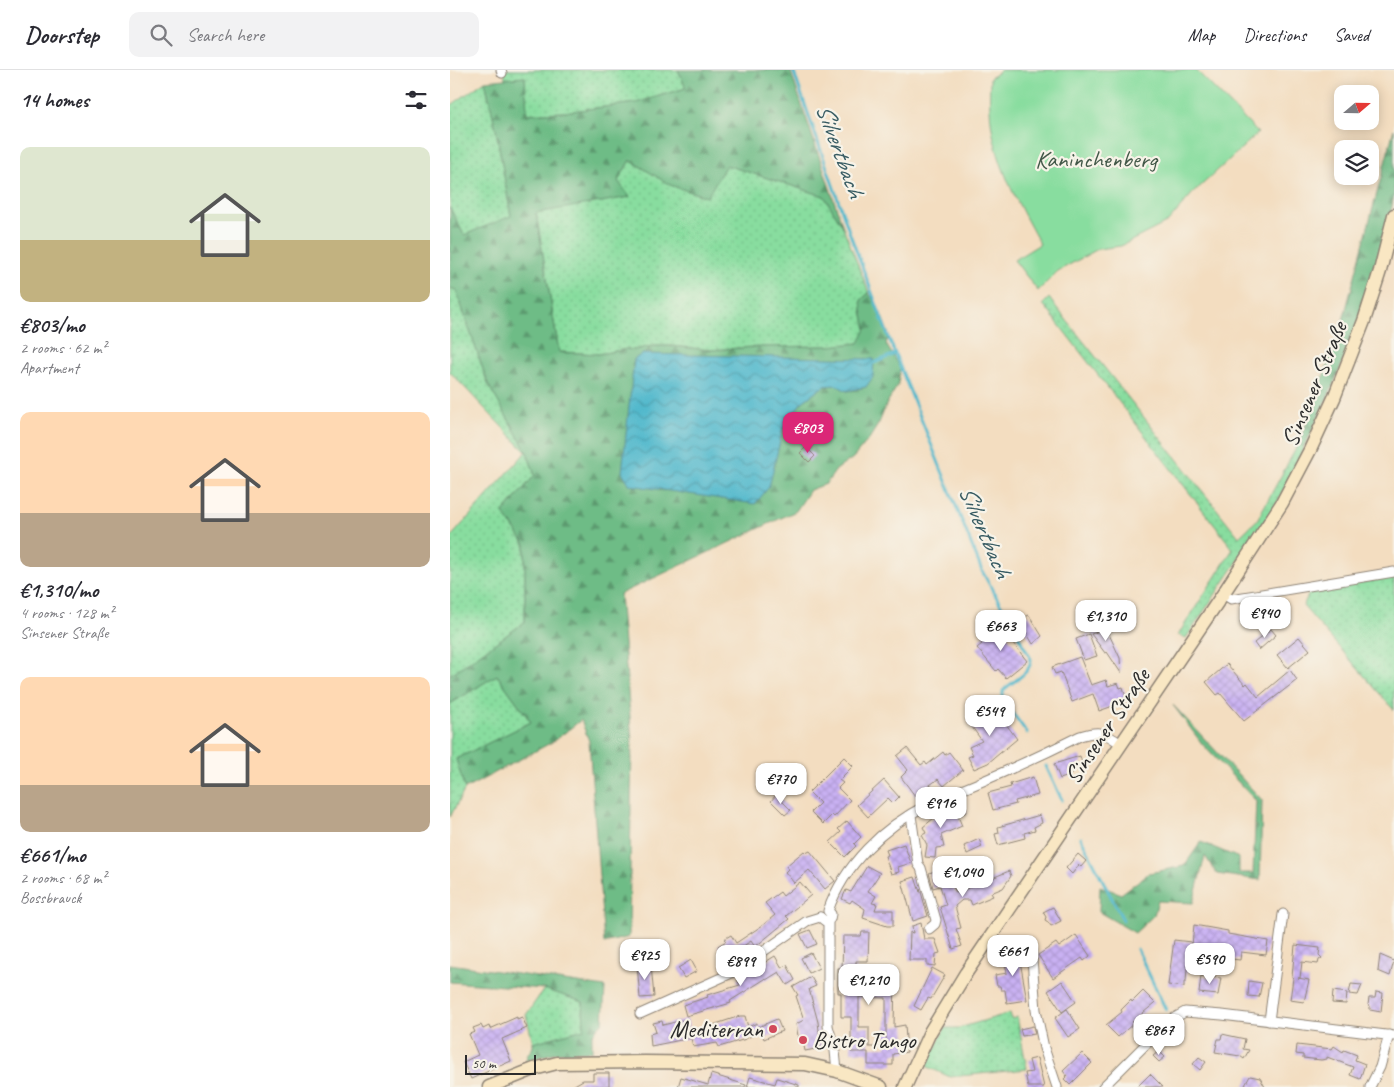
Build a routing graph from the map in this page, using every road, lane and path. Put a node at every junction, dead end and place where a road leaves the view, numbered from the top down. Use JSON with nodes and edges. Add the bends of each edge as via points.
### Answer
{"nodes":[{"id":1,"x":1394,"y":215,"type":"edge"},
{"id":2,"x":1394,"y":572,"type":"edge"},
{"id":3,"x":1223,"y":594,"type":"junction"},
{"id":4,"x":1121,"y":744,"type":"junction"},
{"id":5,"x":911,"y":814,"type":"junction"},
{"id":6,"x":1284,"y":914,"type":"dead end"},
{"id":7,"x":824,"y":919,"type":"junction"},
{"id":8,"x":929,"y":929,"type":"dead end"},
{"id":9,"x":1031,"y":946,"type":"dead end"},
{"id":10,"x":640,"y":1014,"type":"dead end"},
{"id":11,"x":1269,"y":1021,"type":"junction"},
{"id":12,"x":1391,"y":1035,"type":"edge"},
{"id":13,"x":837,"y":1071,"type":"junction"},
{"id":14,"x":489,"y":1087,"type":"edge"},
{"id":15,"x":881,"y":1087,"type":"edge"},
{"id":16,"x":905,"y":1087,"type":"edge"},
{"id":17,"x":1057,"y":1087,"type":"edge"},
{"id":18,"x":1102,"y":1087,"type":"edge"},
{"id":19,"x":1370,"y":1087,"type":"edge"}],
"edges":[{"from":1,"to":3,"type":"main road","name":"Sinsener Straße","via":[[1364,321],[1334,398],[1282,503]]},
{"from":2,"to":3,"type":"street","via":[[1231,599]]},
{"from":3,"to":4,"type":"main road","name":"Sinsener Straße"},
{"from":4,"to":5,"type":"street","via":[[1100,732],[1080,736]]},
{"from":4,"to":16,"type":"main road","name":"Sinsener Straße","via":[[966,973],[930,1032]]},
{"from":5,"to":7,"type":"street","via":[[864,852],[835,892],[828,911],[831,914]]},
{"from":5,"to":8,"type":"street","via":[[918,864],[936,920]]},
{"from":6,"to":11,"type":"street"},
{"from":7,"to":10,"type":"street","via":[[807,921],[734,972]]},
{"from":7,"to":13,"type":"street","via":[[828,1026]]},
{"from":9,"to":17,"type":"street","via":[[1036,1010]]},
{"from":11,"to":12,"type":"street"},
{"from":11,"to":18,"type":"street","via":[[1185,1012],[1169,1021]]},
{"from":12,"to":19,"type":"street"},
{"from":13,"to":14,"type":"main road","via":[[797,1064],[558,1063],[534,1068]]},
{"from":13,"to":15,"type":"main road"}]}
